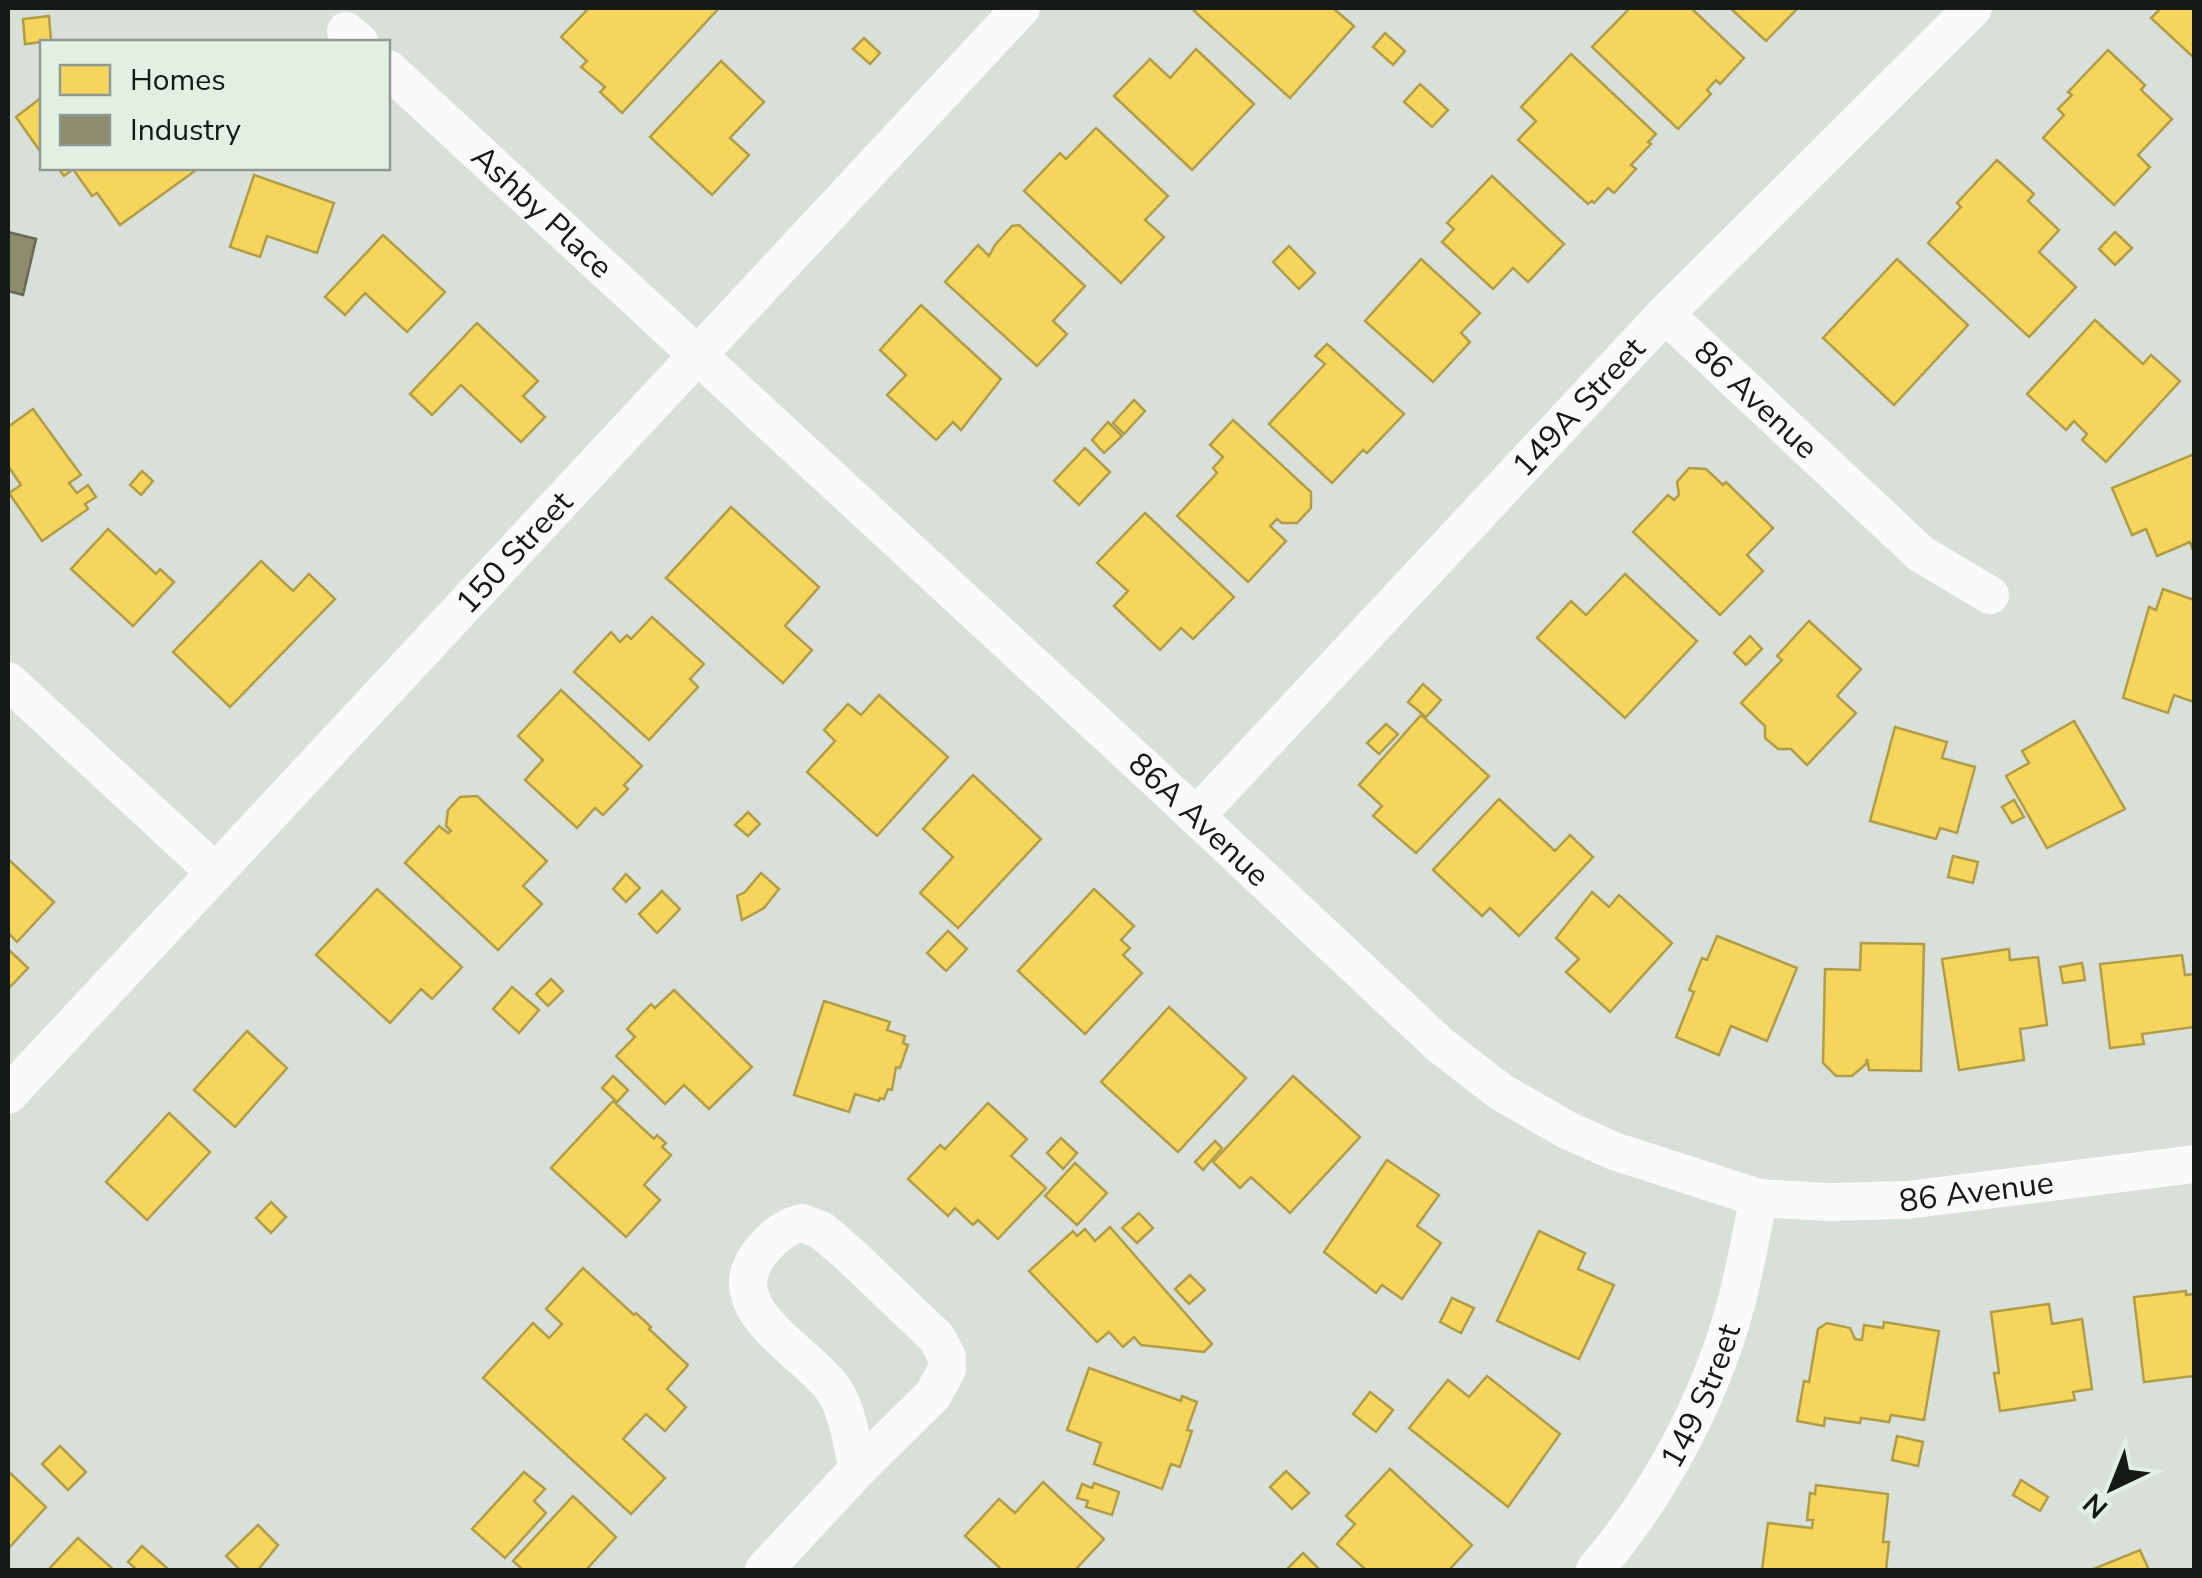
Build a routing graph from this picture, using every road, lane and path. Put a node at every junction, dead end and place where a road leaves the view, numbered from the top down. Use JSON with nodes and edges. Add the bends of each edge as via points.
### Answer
{"nodes":[{"id":1,"x":1021,"y":8,"type":"edge"},
{"id":2,"x":1973,"y":8,"type":"edge"},
{"id":3,"x":390,"y":71,"type":"edge"},
{"id":4,"x":1665,"y":314,"type":"junction"},
{"id":5,"x":697,"y":354,"type":"junction"},
{"id":6,"x":1990,"y":595,"type":"dead end"},
{"id":7,"x":8,"y":681,"type":"edge"},
{"id":8,"x":1196,"y":816,"type":"junction"},
{"id":9,"x":215,"y":872,"type":"junction"},
{"id":10,"x":8,"y":1096,"type":"edge"},
{"id":11,"x":2194,"y":1164,"type":"edge"},
{"id":12,"x":1758,"y":1198,"type":"junction"},
{"id":13,"x":858,"y":1469,"type":"junction"},
{"id":14,"x":764,"y":1570,"type":"edge"},
{"id":15,"x":1595,"y":1570,"type":"edge"}],
"edges":[{"from":1,"to":5,"type":"street","name":"150 Street"},
{"from":2,"to":4,"type":"street","name":"149A Street"},
{"from":3,"to":5,"type":"street","name":"Ashby Place"},
{"from":4,"to":6,"type":"street","name":"86 Avenue","via":[[1921,554]]},
{"from":4,"to":8,"type":"street","name":"149A Street"},
{"from":5,"to":8,"type":"street","name":"86A Avenue"},
{"from":5,"to":9,"type":"street","name":"150 Street"},
{"from":7,"to":9,"type":"street"},
{"from":8,"to":12,"type":"street","name":"86A Avenue","via":[[1478,1078],[1591,1141]]},
{"from":9,"to":10,"type":"street","name":"150 Street"},
{"from":11,"to":12,"type":"street","name":"86 Avenue","via":[[1926,1199]]},
{"from":12,"to":15,"type":"street","name":"149 Street","via":[[1736,1305],[1700,1403],[1650,1495]]},
{"from":13,"to":13,"type":"street","via":[[934,1395],[947,1358],[936,1338],[821,1230],[793,1225],[761,1252],[750,1271],[749,1292],[758,1313],[838,1397]]},
{"from":13,"to":14,"type":"street"}]}
